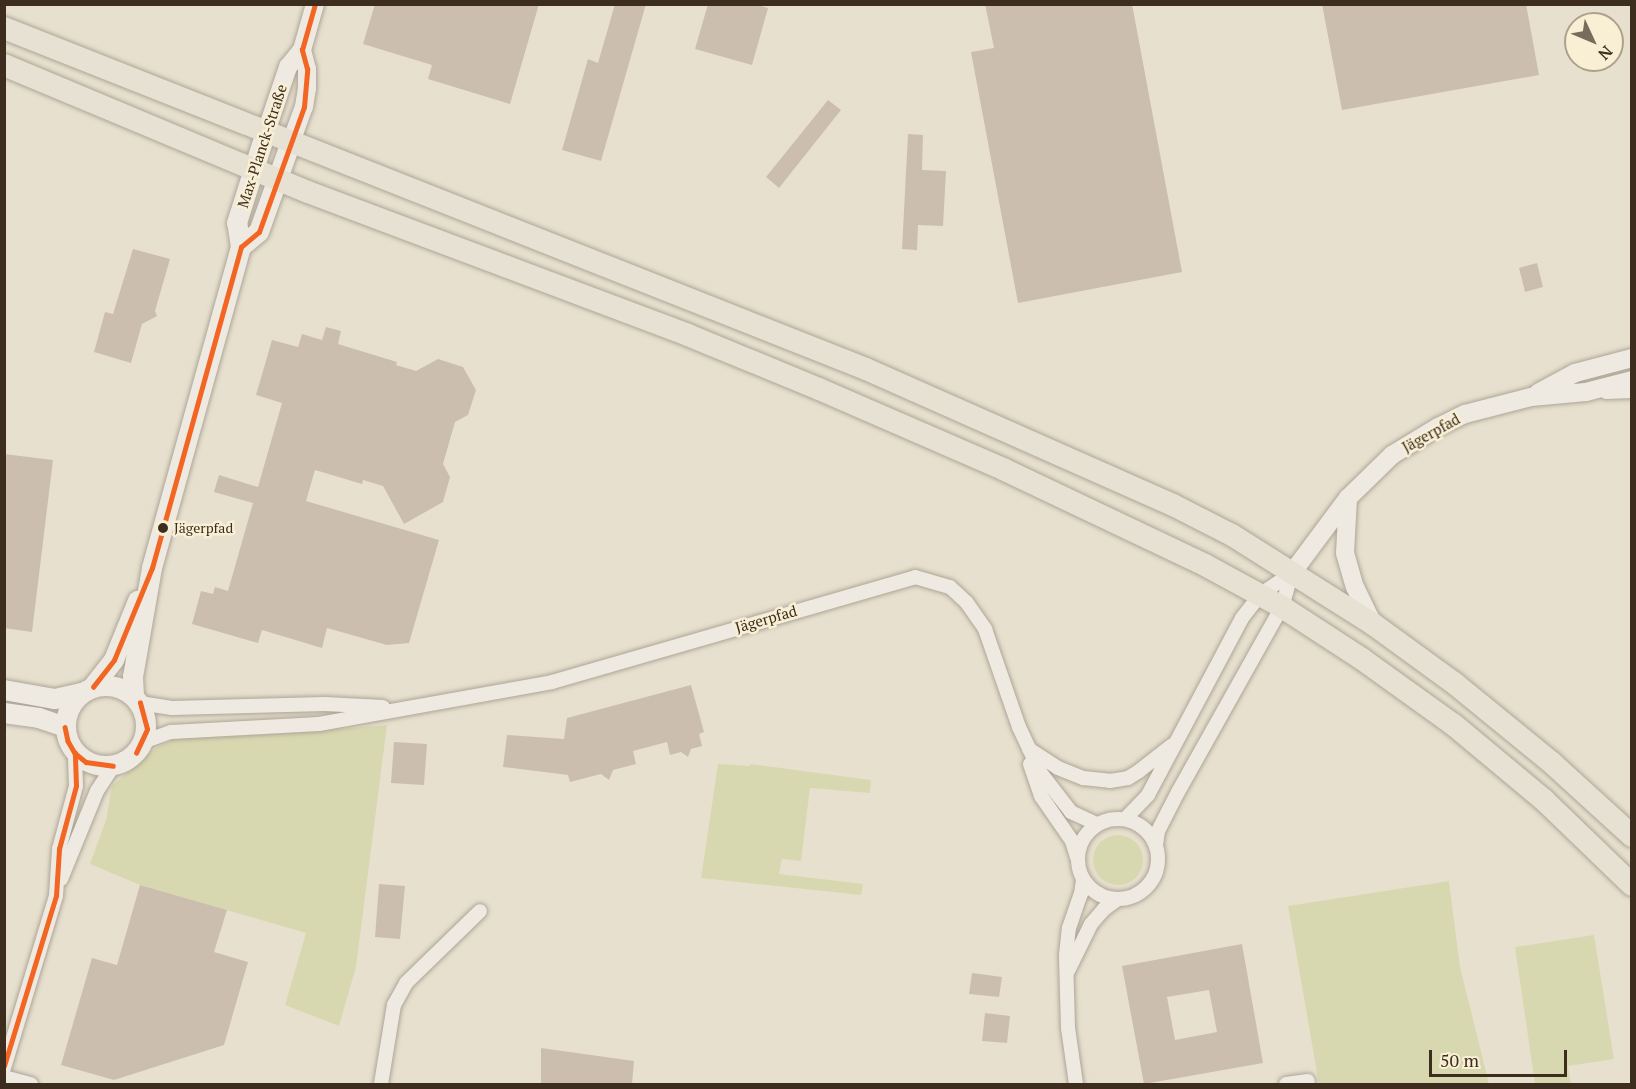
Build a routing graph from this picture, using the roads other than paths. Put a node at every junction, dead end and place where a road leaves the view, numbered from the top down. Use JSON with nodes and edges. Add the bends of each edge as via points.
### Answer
{"nodes":[{"id":1,"x":315,"y":4,"type":"edge"},
{"id":2,"x":4,"y":28,"type":"edge"},
{"id":3,"x":302,"y":50,"type":"junction"},
{"id":4,"x":4,"y":65,"type":"edge"},
{"id":5,"x":266,"y":132,"type":"junction"},
{"id":6,"x":291,"y":142,"type":"junction"},
{"id":7,"x":254,"y":169,"type":"junction"},
{"id":8,"x":278,"y":179,"type":"junction"},
{"id":9,"x":241,"y":247,"type":"junction"},
{"id":10,"x":1632,"y":358,"type":"edge"},
{"id":11,"x":1632,"y":380,"type":"edge"},
{"id":12,"x":1586,"y":392,"type":"junction"},
{"id":13,"x":1632,"y":392,"type":"edge"},
{"id":14,"x":1532,"y":397,"type":"junction"},
{"id":15,"x":1348,"y":498,"type":"junction"},
{"id":16,"x":152,"y":568,"type":"junction"},
{"id":17,"x":1292,"y":573,"type":"junction"},
{"id":18,"x":1262,"y":594,"type":"junction"},
{"id":19,"x":1282,"y":607,"type":"junction"},
{"id":20,"x":1373,"y":624,"type":"junction"},
{"id":21,"x":4,"y":690,"type":"edge"},
{"id":22,"x":87,"y":690,"type":"junction"},
{"id":23,"x":137,"y":699,"type":"junction"},
{"id":24,"x":406,"y":708,"type":"junction"},
{"id":25,"x":4,"y":713,"type":"edge"},
{"id":26,"x":65,"y":728,"type":"junction"},
{"id":27,"x":1177,"y":741,"type":"junction"},
{"id":28,"x":143,"y":742,"type":"junction"},
{"id":29,"x":1028,"y":747,"type":"junction"},
{"id":30,"x":75,"y":753,"type":"junction"},
{"id":31,"x":113,"y":766,"type":"junction"},
{"id":32,"x":1125,"y":819,"type":"junction"},
{"id":33,"x":1097,"y":824,"type":"junction"},
{"id":34,"x":1632,"y":836,"type":"edge"},
{"id":35,"x":1156,"y":845,"type":"junction"},
{"id":36,"x":1077,"y":857,"type":"junction"},
{"id":37,"x":1083,"y":879,"type":"junction"},
{"id":38,"x":1632,"y":885,"type":"edge"},
{"id":39,"x":57,"y":886,"type":"junction"},
{"id":40,"x":1118,"y":899,"type":"junction"},
{"id":41,"x":480,"y":911,"type":"dead end"},
{"id":42,"x":1068,"y":973,"type":"junction"},
{"id":43,"x":4,"y":1068,"type":"edge"},
{"id":44,"x":4,"y":1077,"type":"edge"},
{"id":45,"x":1308,"y":1081,"type":"dead end"},
{"id":46,"x":30,"y":1084,"type":"edge"},
{"id":47,"x":381,"y":1084,"type":"edge"},
{"id":48,"x":1076,"y":1084,"type":"edge"},
{"id":49,"x":1286,"y":1084,"type":"edge"}],
"edges":[{"from":1,"to":3,"type":"street","name":"Max-Planck-Straße"},
{"from":2,"to":5,"type":"main road"},
{"from":3,"to":5,"type":"street","name":"Max-Planck-Straße","via":[[288,67]]},
{"from":3,"to":6,"type":"street","name":"Max-Planck-Straße","via":[[307,89]]},
{"from":4,"to":7,"type":"main road"},
{"from":5,"to":6,"type":"main road"},
{"from":5,"to":7,"type":"main road","name":"Max-Planck-Straße"},
{"from":6,"to":8,"type":"main road","name":"Max-Planck-Straße"},
{"from":6,"to":17,"type":"main road","via":[[887,378],[1173,505],[1232,535]]},
{"from":7,"to":8,"type":"main road"},
{"from":7,"to":9,"type":"main road","name":"Max-Planck-Straße","via":[[237,223]]},
{"from":8,"to":9,"type":"main road","name":"Max-Planck-Straße","via":[[259,232]]},
{"from":8,"to":18,"type":"main road","via":[[819,389],[1105,516]]},
{"from":9,"to":16,"type":"main road","name":"Max-Planck-Straße"},
{"from":10,"to":14,"type":"street","via":[[1575,373]]},
{"from":11,"to":12,"type":"street"},
{"from":12,"to":13,"type":"street"},
{"from":12,"to":14,"type":"street"},
{"from":14,"to":15,"type":"street","name":"Jägerpfad","via":[[1465,414],[1438,427],[1392,455]]},
{"from":15,"to":17,"type":"street","name":"Jägerpfad"},
{"from":15,"to":20,"type":"street","via":[[1345,553],[1355,587]]},
{"from":16,"to":22,"type":"main road","name":"Max-Planck-Straße","via":[[114,660]]},
{"from":16,"to":23,"type":"main road","name":"Max-Planck-Straße","via":[[133,677]]},
{"from":17,"to":18,"type":"street"},
{"from":17,"to":19,"type":"street"},
{"from":17,"to":20,"type":"main road"},
{"from":18,"to":19,"type":"main road"},
{"from":18,"to":27,"type":"street","via":[[1242,618]]},
{"from":19,"to":35,"type":"street","via":[[1178,792],[1158,831]]},
{"from":19,"to":38,"type":"main road","via":[[1454,725],[1544,800]]},
{"from":20,"to":34,"type":"main road","via":[[1454,683],[1552,763]]},
{"from":21,"to":22,"type":"main road","via":[[55,699]]},
{"from":22,"to":23,"type":"main road","via":[[114,686]]},
{"from":22,"to":26,"type":"main road","via":[[72,703]]},
{"from":23,"to":24,"type":"street","via":[[172,708],[325,704]]},
{"from":23,"to":28,"type":"main road","via":[[146,722]]},
{"from":24,"to":28,"type":"street","via":[[319,724],[171,732]]},
{"from":24,"to":29,"type":"street","name":"Jägerpfad","via":[[552,682],[915,577],[950,586],[967,603],[984,629]]},
{"from":25,"to":26,"type":"main road","via":[[39,718]]},
{"from":26,"to":30,"type":"main road"},
{"from":27,"to":29,"type":"street","via":[[1128,778],[1110,781],[1058,768]]},
{"from":27,"to":32,"type":"street","via":[[1148,795]]},
{"from":28,"to":31,"type":"main road","via":[[136,753]]},
{"from":29,"to":33,"type":"street","via":[[1040,772],[1071,812]]},
{"from":29,"to":36,"type":"street","via":[[1030,771],[1041,796],[1072,841]]},
{"from":30,"to":31,"type":"main road","via":[[86,762]]},
{"from":30,"to":39,"type":"street","via":[[76,786],[59,849]]},
{"from":31,"to":39,"type":"street","via":[[97,791]]},
{"from":32,"to":33,"type":"street"},
{"from":32,"to":35,"type":"street","via":[[1144,828]]},
{"from":33,"to":36,"type":"street","via":[[1087,833]]},
{"from":35,"to":40,"type":"street","via":[[1158,866],[1149,885],[1135,896]]},
{"from":36,"to":37,"type":"street"},
{"from":37,"to":40,"type":"street","via":[[1098,894]]},
{"from":37,"to":42,"type":"street","via":[[1082,894],[1069,928],[1065,955]]},
{"from":39,"to":43,"type":"street"},
{"from":40,"to":42,"type":"street","via":[[1091,924]]},
{"from":41,"to":47,"type":"street","via":[[406,982],[394,1005]]},
{"from":42,"to":48,"type":"street","via":[[1068,1028]]},
{"from":44,"to":46,"type":"street"},
{"from":45,"to":49,"type":"street"}]}
